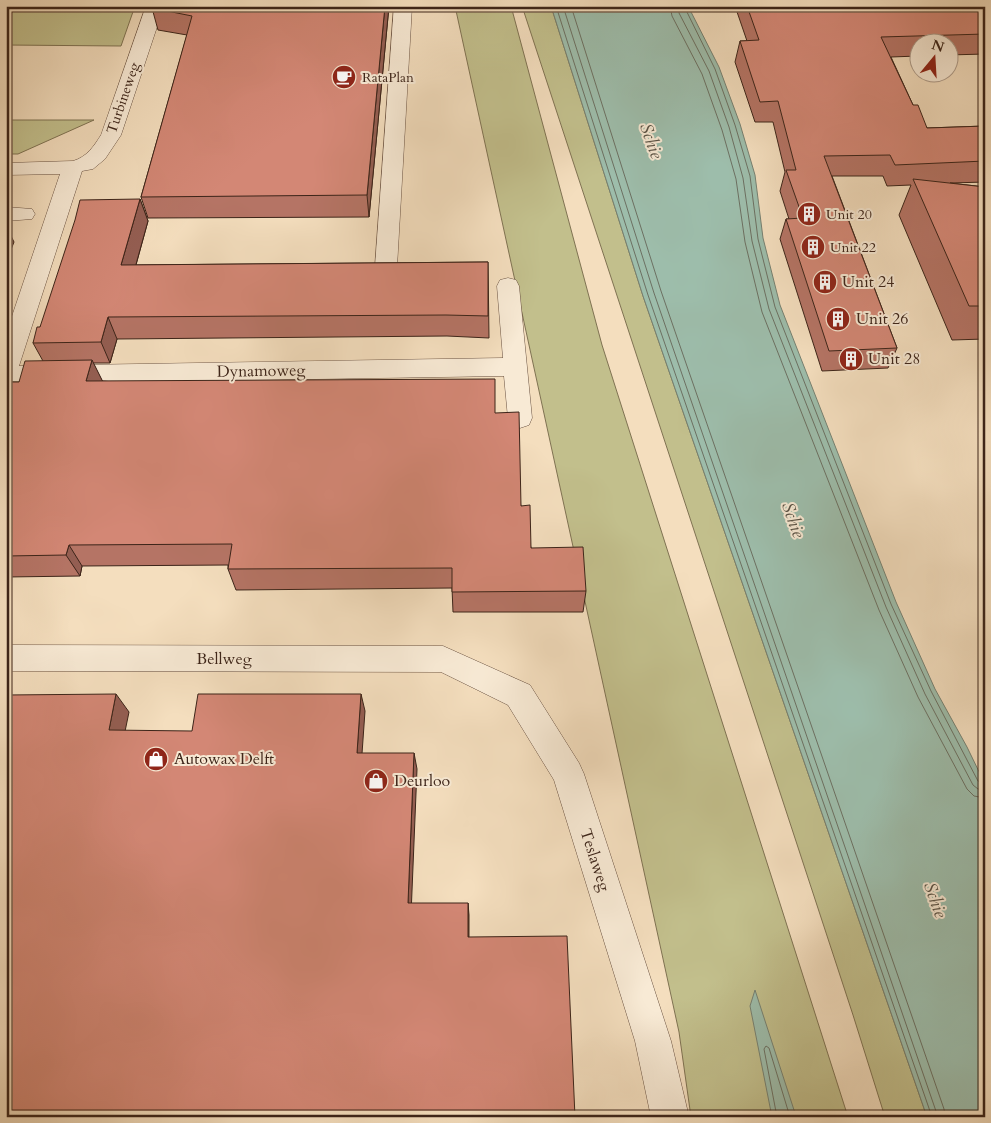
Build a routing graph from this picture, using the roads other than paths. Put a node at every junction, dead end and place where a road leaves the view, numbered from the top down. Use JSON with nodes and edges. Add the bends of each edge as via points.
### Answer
{"nodes":[{"id":1,"x":155,"y":6,"type":"edge"},
{"id":2,"x":403,"y":6,"type":"edge"},
{"id":3,"x":73,"y":167,"type":"junction"},
{"id":4,"x":6,"y":169,"type":"edge"},
{"id":5,"x":386,"y":267,"type":"edge"},
{"id":6,"x":508,"y":286,"type":"dead end"},
{"id":7,"x":516,"y":367,"type":"junction"},
{"id":8,"x":6,"y":370,"type":"edge"},
{"id":9,"x":6,"y":375,"type":"edge"},
{"id":10,"x":520,"y":418,"type":"edge"},
{"id":11,"x":6,"y":658,"type":"edge"},
{"id":12,"x":443,"y":659,"type":"joint"},
{"id":13,"x":670,"y":1117,"type":"edge"}],
"edges":[{"from":1,"to":3,"type":"street","name":"Turbineweg","via":[[111,135],[98,155],[86,164]]},
{"from":2,"to":5,"type":"street"},
{"from":3,"to":4,"type":"street","name":"Turbineweg"},
{"from":3,"to":8,"type":"street"},
{"from":6,"to":7,"type":"street"},
{"from":7,"to":9,"type":"street","name":"Dynamoweg"},
{"from":7,"to":10,"type":"street"},
{"from":11,"to":12,"type":"street","name":"Bellweg"},
{"from":12,"to":13,"type":"street","name":"Teslaweg","via":[[519,695],[568,774],[652,1041]]}]}
